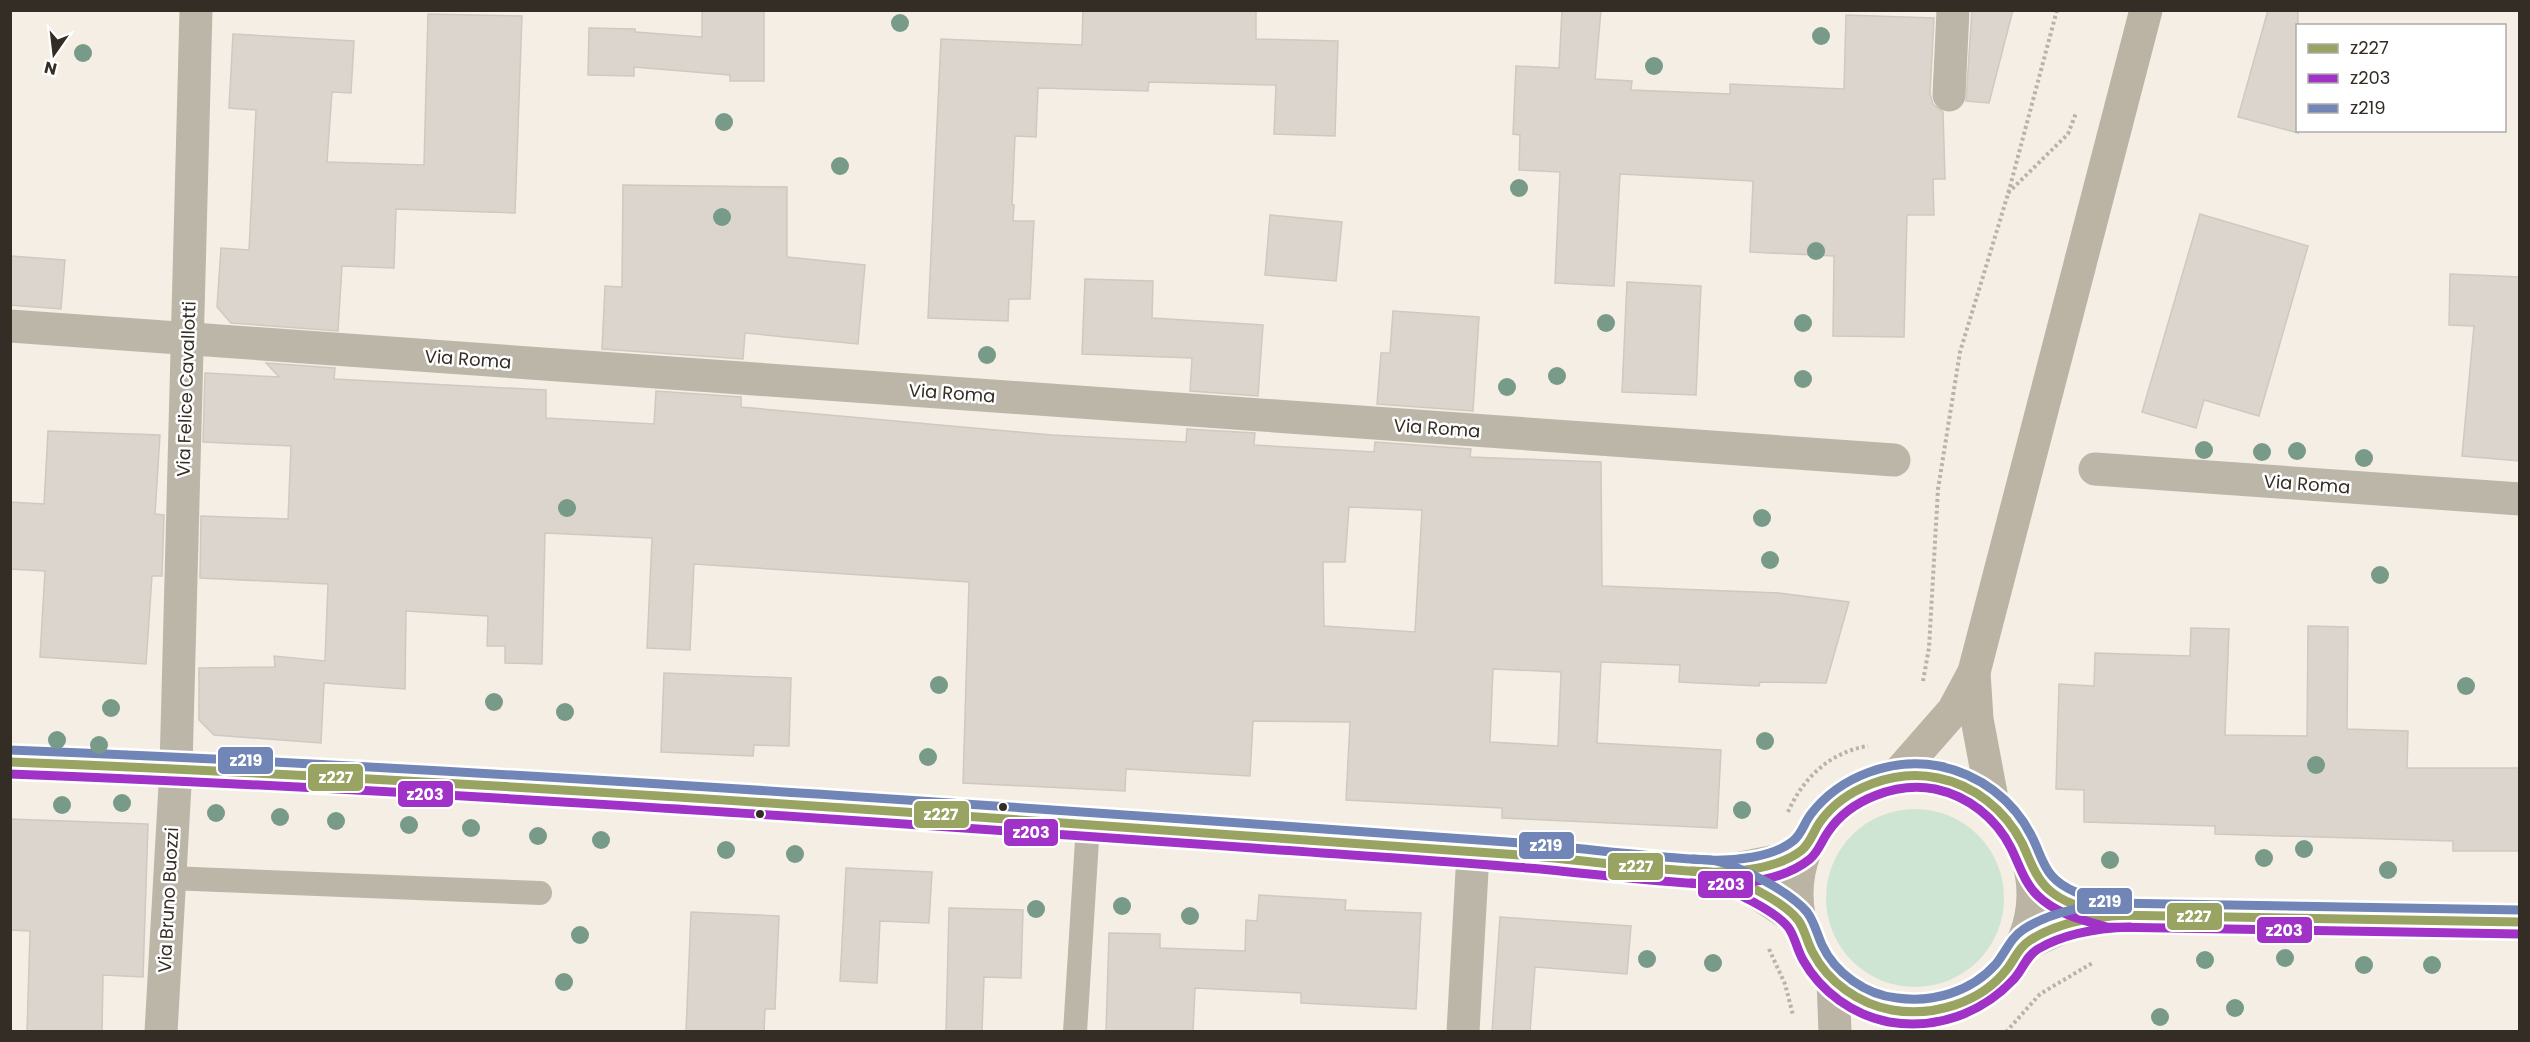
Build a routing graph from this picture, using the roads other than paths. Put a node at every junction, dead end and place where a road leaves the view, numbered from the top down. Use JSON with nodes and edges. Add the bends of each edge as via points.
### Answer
{"nodes":[{"id":1,"x":196,"y":10,"type":"edge"},
{"id":2,"x":1953,"y":10,"type":"edge"},
{"id":3,"x":2146,"y":10,"type":"edge"},
{"id":4,"x":1949,"y":95,"type":"dead end"},
{"id":5,"x":10,"y":326,"type":"edge"},
{"id":6,"x":187,"y":339,"type":"junction"},
{"id":7,"x":1894,"y":460,"type":"dead end"},
{"id":8,"x":2095,"y":469,"type":"dead end"},
{"id":9,"x":2520,"y":499,"type":"edge"},
{"id":10,"x":1974,"y":672,"type":"junction"},
{"id":11,"x":10,"y":762,"type":"edge"},
{"id":12,"x":176,"y":768,"type":"junction"},
{"id":13,"x":1896,"y":776,"type":"junction"},
{"id":14,"x":1993,"y":804,"type":"junction"},
{"id":15,"x":1088,"y":824,"type":"junction"},
{"id":16,"x":1805,"y":848,"type":"junction"},
{"id":17,"x":1473,"y":853,"type":"junction"},
{"id":18,"x":2031,"y":871,"type":"junction"},
{"id":19,"x":1716,"y":873,"type":"junction"},
{"id":20,"x":169,"y":878,"type":"junction"},
{"id":21,"x":540,"y":892,"type":"dead end"},
{"id":22,"x":2110,"y":915,"type":"junction"},
{"id":23,"x":1799,"y":921,"type":"junction"},
{"id":24,"x":2520,"y":922,"type":"edge"},
{"id":25,"x":2022,"y":946,"type":"junction"},
{"id":26,"x":1833,"y":980,"type":"junction"},
{"id":27,"x":1924,"y":1021,"type":"edge"},
{"id":28,"x":161,"y":1032,"type":"edge"},
{"id":29,"x":1075,"y":1032,"type":"edge"},
{"id":30,"x":1462,"y":1032,"type":"edge"},
{"id":31,"x":1835,"y":1032,"type":"edge"}],
"edges":[{"from":1,"to":6,"type":"street","name":"Via Felice Cavallotti"},
{"from":2,"to":4,"type":"street"},
{"from":3,"to":10,"type":"main road"},
{"from":5,"to":6,"type":"street","name":"Via Roma"},
{"from":6,"to":7,"type":"street","name":"Via Roma"},
{"from":6,"to":12,"type":"street","name":"Via Felice Cavallotti"},
{"from":8,"to":9,"type":"street","name":"Via Roma"},
{"from":10,"to":13,"type":"main road","via":[[1953,711]]},
{"from":10,"to":14,"type":"main road","via":[[1977,719]]},
{"from":11,"to":12,"type":"street"},
{"from":12,"to":15,"type":"street"},
{"from":12,"to":20,"type":"street","name":"Via Bruno Buozzi"},
{"from":13,"to":14,"type":"main road","via":[[1931,776],[1964,786]]},
{"from":13,"to":16,"type":"main road","via":[[1867,785],[1842,799],[1818,824]]},
{"from":14,"to":18,"type":"main road","via":[[2012,826]]},
{"from":15,"to":17,"type":"street"},
{"from":15,"to":29,"type":"lane"},
{"from":16,"to":19,"type":"street","via":[[1781,860]]},
{"from":16,"to":23,"type":"main road","via":[[1796,890]]},
{"from":17,"to":19,"type":"street"},
{"from":17,"to":30,"type":"street"},
{"from":18,"to":22,"type":"street","via":[[2052,894]]},
{"from":18,"to":25,"type":"main road","via":[[2034,896]]},
{"from":19,"to":23,"type":"street","via":[[1750,888]]},
{"from":20,"to":21,"type":"lane"},
{"from":20,"to":28,"type":"street","name":"Via Bruno Buozzi"},
{"from":22,"to":24,"type":"street"},
{"from":22,"to":25,"type":"street","via":[[2067,925]]},
{"from":23,"to":26,"type":"main road","via":[[1816,960]]},
{"from":25,"to":27,"type":"main road","via":[[2007,969],[1984,990]]},
{"from":26,"to":27,"type":"main road","via":[[1868,1003]]},
{"from":26,"to":31,"type":"main road"}]}
